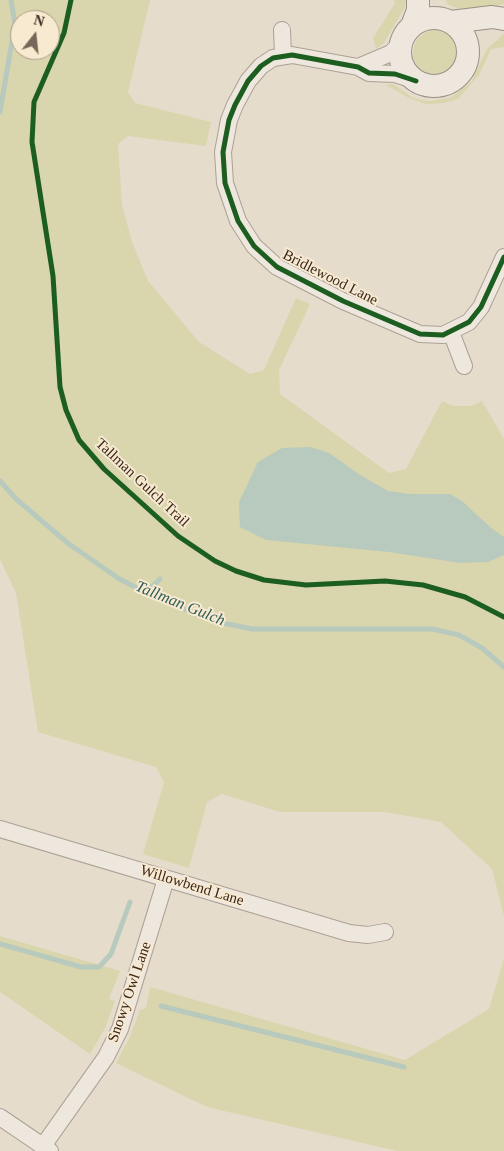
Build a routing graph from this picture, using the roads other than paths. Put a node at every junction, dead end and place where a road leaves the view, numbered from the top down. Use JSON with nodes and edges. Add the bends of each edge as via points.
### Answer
{"nodes":[{"id":1,"x":418,"y":0,"type":"edge"},
{"id":2,"x":445,"y":14,"type":"edge"},
{"id":3,"x":282,"y":30,"type":"dead end"},
{"id":4,"x":407,"y":34,"type":"junction"},
{"id":5,"x":283,"y":55,"type":"junction"},
{"id":6,"x":468,"y":56,"type":"junction"},
{"id":7,"x":358,"y":67,"type":"junction"},
{"id":8,"x":416,"y":81,"type":"junction"},
{"id":9,"x":504,"y":257,"type":"edge"},
{"id":10,"x":451,"y":332,"type":"junction"},
{"id":11,"x":464,"y":366,"type":"dead end"},
{"id":12,"x":0,"y":829,"type":"edge"},
{"id":13,"x":166,"y":879,"type":"junction"},
{"id":14,"x":386,"y":932,"type":"dead end"},
{"id":15,"x":0,"y":1116,"type":"edge"},
{"id":16,"x":46,"y":1149,"type":"edge"}],
"edges":[{"from":1,"to":4,"type":"street","via":[[418,10]]},
{"from":2,"to":4,"type":"street","via":[[428,18]]},
{"from":2,"to":6,"type":"street","via":[[465,36]]},
{"from":2,"to":6,"type":"street","via":[[504,19],[478,40]]},
{"from":3,"to":5,"type":"street"},
{"from":4,"to":7,"type":"street","via":[[391,53]]},
{"from":4,"to":8,"type":"street","via":[[400,55],[403,67]]},
{"from":5,"to":7,"type":"street"},
{"from":5,"to":10,"type":"street","name":"Bridlewood Lane","via":[[266,62],[253,73],[235,105],[226,131],[222,162],[225,183],[233,210],[245,233],[265,258],[292,276],[420,334],[431,336]]},
{"from":6,"to":8,"type":"street","via":[[464,70],[452,81],[430,86]]},
{"from":7,"to":8,"type":"street","via":[[369,73],[395,74]]},
{"from":9,"to":10,"type":"street","name":"Bridlewood Lane","via":[[481,307],[469,322]]},
{"from":10,"to":11,"type":"street"},
{"from":12,"to":13,"type":"street","name":"Willowbend Lane"},
{"from":13,"to":14,"type":"street","name":"Willowbend Lane","via":[[349,933]]},
{"from":13,"to":16,"type":"street","name":"Snowy Owl Lane","via":[[118,1034]]},
{"from":15,"to":16,"type":"street"}]}
